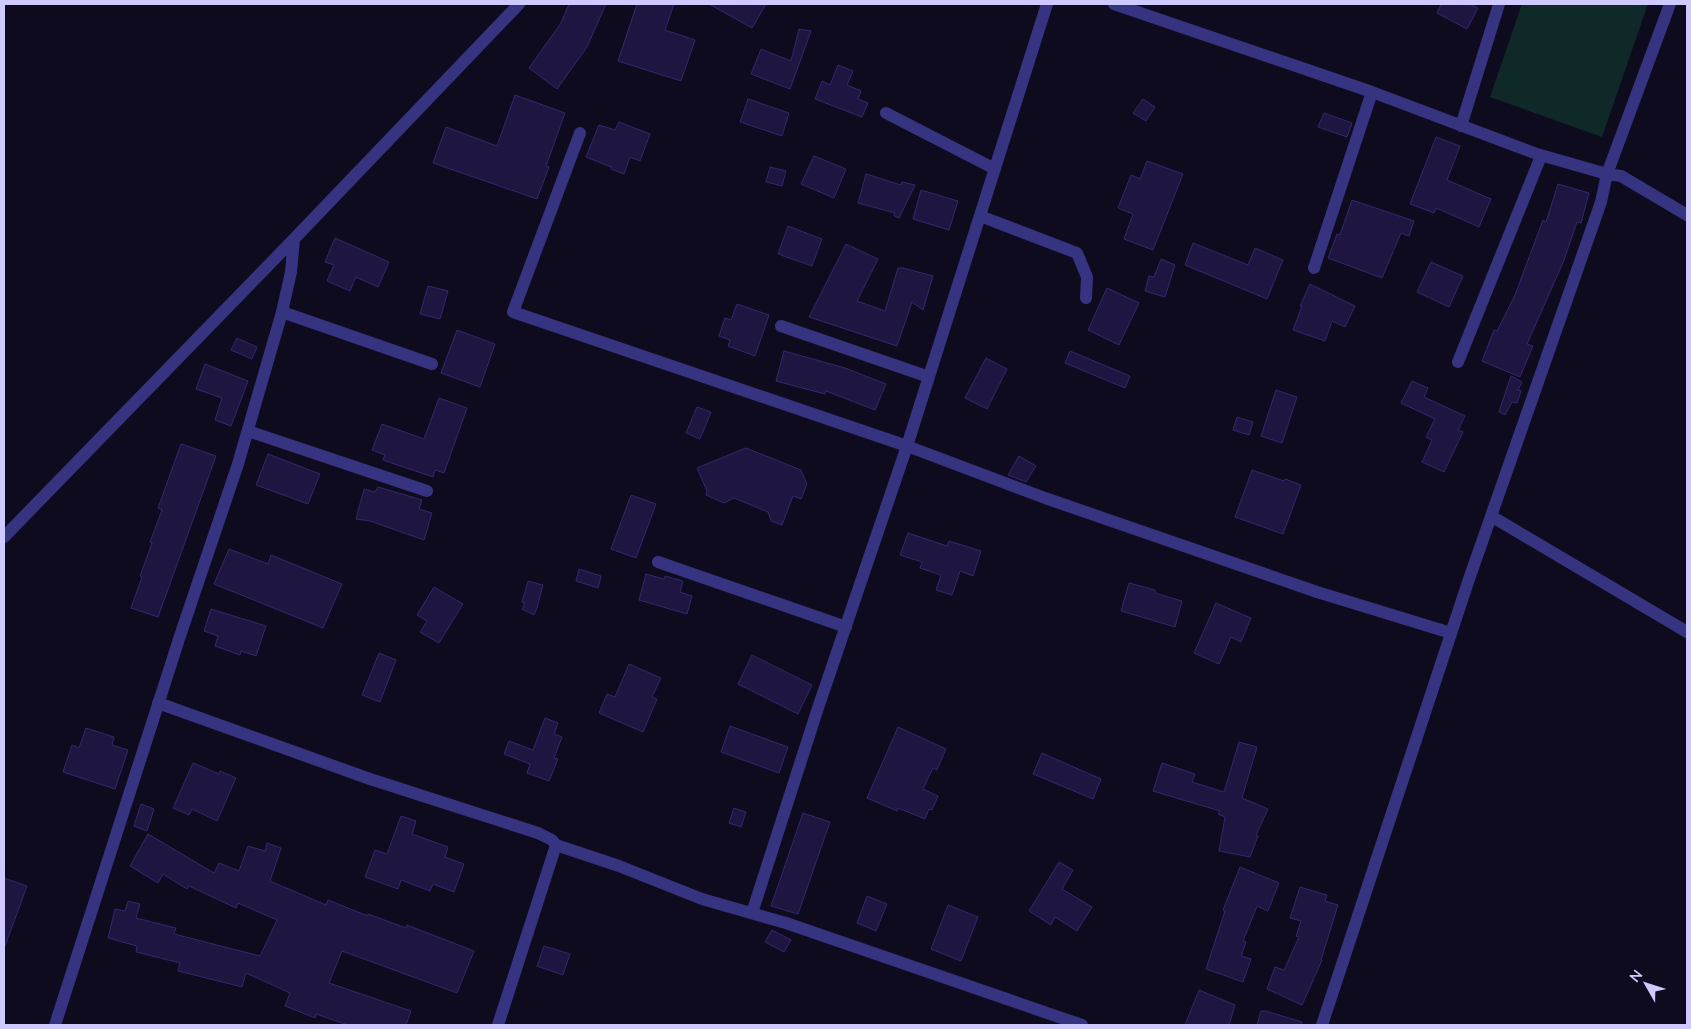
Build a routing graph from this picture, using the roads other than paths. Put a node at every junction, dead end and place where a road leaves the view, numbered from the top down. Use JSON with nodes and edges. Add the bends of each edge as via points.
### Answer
{"nodes":[{"id":1,"x":518,"y":4,"type":"edge"},
{"id":2,"x":1047,"y":4,"type":"edge"},
{"id":3,"x":1114,"y":4,"type":"edge"},
{"id":4,"x":1500,"y":4,"type":"edge"},
{"id":5,"x":1670,"y":4,"type":"edge"},
{"id":6,"x":1372,"y":92,"type":"junction"},
{"id":7,"x":886,"y":113,"type":"dead end"},
{"id":8,"x":1461,"y":126,"type":"junction"},
{"id":9,"x":580,"y":133,"type":"dead end"},
{"id":10,"x":1542,"y":156,"type":"junction"},
{"id":11,"x":995,"y":169,"type":"junction"},
{"id":12,"x":1608,"y":174,"type":"junction"},
{"id":13,"x":1687,"y":215,"type":"edge"},
{"id":14,"x":980,"y":216,"type":"junction"},
{"id":15,"x":294,"y":239,"type":"junction"},
{"id":16,"x":1314,"y":268,"type":"dead end"},
{"id":17,"x":1086,"y":298,"type":"dead end"},
{"id":18,"x":282,"y":312,"type":"junction"},
{"id":19,"x":781,"y":326,"type":"dead end"},
{"id":20,"x":1458,"y":362,"type":"dead end"},
{"id":21,"x":432,"y":364,"type":"dead end"},
{"id":22,"x":929,"y":377,"type":"junction"},
{"id":23,"x":248,"y":431,"type":"junction"},
{"id":24,"x":907,"y":446,"type":"junction"},
{"id":25,"x":428,"y":491,"type":"dead end"},
{"id":26,"x":1491,"y":516,"type":"junction"},
{"id":27,"x":4,"y":537,"type":"edge"},
{"id":28,"x":658,"y":562,"type":"dead end"},
{"id":29,"x":846,"y":627,"type":"junction"},
{"id":30,"x":1687,"y":632,"type":"edge"},
{"id":31,"x":1451,"y":633,"type":"junction"},
{"id":32,"x":158,"y":703,"type":"junction"},
{"id":33,"x":556,"y":845,"type":"junction"},
{"id":34,"x":752,"y":913,"type":"junction"},
{"id":35,"x":55,"y":1025,"type":"edge"},
{"id":36,"x":498,"y":1025,"type":"edge"},
{"id":37,"x":1082,"y":1025,"type":"edge"},
{"id":38,"x":1322,"y":1025,"type":"edge"}],
"edges":[{"from":1,"to":15,"type":"street"},
{"from":2,"to":11,"type":"street"},
{"from":3,"to":6,"type":"street"},
{"from":4,"to":8,"type":"street"},
{"from":5,"to":12,"type":"street"},
{"from":6,"to":8,"type":"street"},
{"from":6,"to":16,"type":"street"},
{"from":7,"to":11,"type":"street"},
{"from":8,"to":10,"type":"street"},
{"from":9,"to":24,"type":"street","via":[[513,312]]},
{"from":10,"to":12,"type":"street"},
{"from":10,"to":20,"type":"street"},
{"from":11,"to":14,"type":"street"},
{"from":12,"to":13,"type":"street","via":[[1621,176]]},
{"from":12,"to":26,"type":"street","via":[[1598,212]]},
{"from":14,"to":17,"type":"street","via":[[1077,253],[1087,277]]},
{"from":14,"to":22,"type":"street"},
{"from":15,"to":18,"type":"street"},
{"from":15,"to":27,"type":"street"},
{"from":18,"to":21,"type":"street"},
{"from":18,"to":23,"type":"street"},
{"from":19,"to":22,"type":"street"},
{"from":22,"to":24,"type":"street"},
{"from":23,"to":25,"type":"street"},
{"from":23,"to":32,"type":"street"},
{"from":24,"to":29,"type":"street"},
{"from":24,"to":31,"type":"street","via":[[1045,498],[1317,592]]},
{"from":26,"to":30,"type":"street"},
{"from":26,"to":31,"type":"street"},
{"from":28,"to":29,"type":"street"},
{"from":29,"to":34,"type":"street"},
{"from":31,"to":38,"type":"street"},
{"from":32,"to":33,"type":"street","via":[[370,779],[538,833]]},
{"from":32,"to":35,"type":"street"},
{"from":33,"to":34,"type":"street","via":[[702,899]]},
{"from":33,"to":36,"type":"street"},
{"from":34,"to":37,"type":"street"}]}
